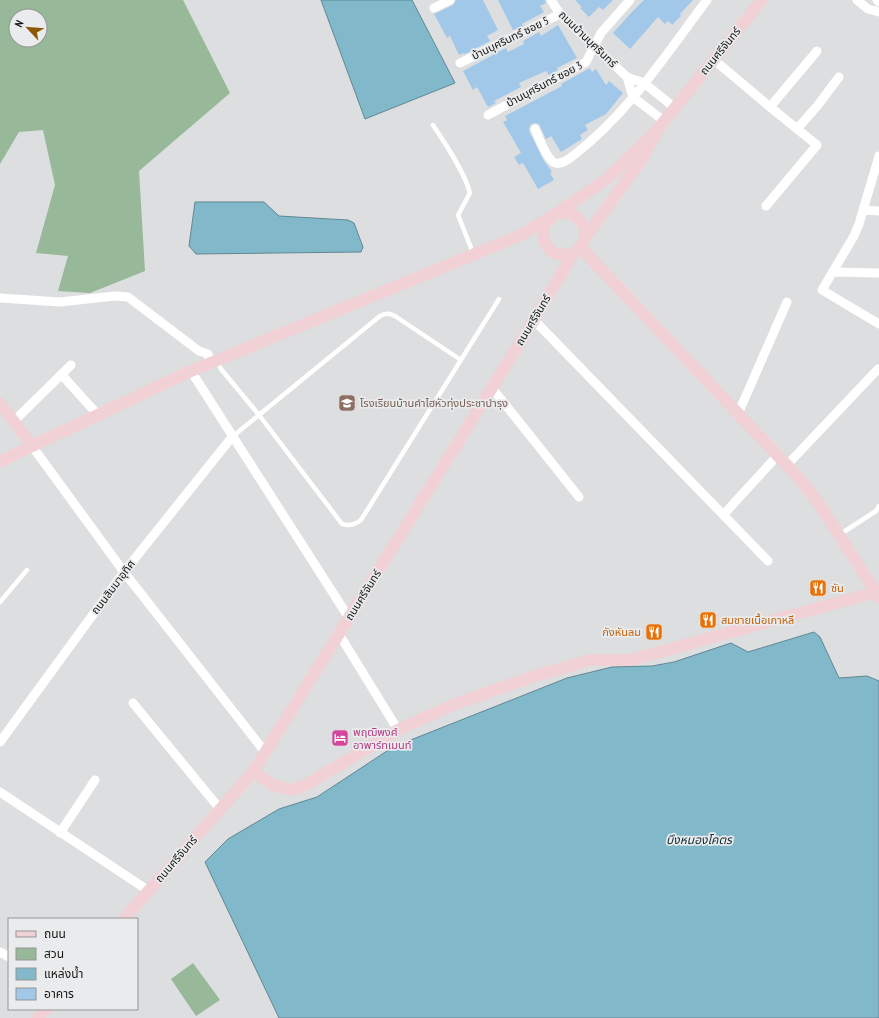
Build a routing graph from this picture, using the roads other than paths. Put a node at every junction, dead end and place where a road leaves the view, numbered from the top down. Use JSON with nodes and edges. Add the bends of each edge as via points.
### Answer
{"nodes":[{"id":1,"x":450,"y":0,"type":"edge"},
{"id":2,"x":552,"y":0,"type":"edge"},
{"id":3,"x":630,"y":0,"type":"edge"},
{"id":4,"x":707,"y":0,"type":"edge"},
{"id":5,"x":762,"y":0,"type":"edge"},
{"id":6,"x":858,"y":0,"type":"edge"},
{"id":7,"x":434,"y":8,"type":"dead end"},
{"id":8,"x":879,"y":12,"type":"edge"},
{"id":9,"x":560,"y":14,"type":"junction"},
{"id":10,"x":593,"y":47,"type":"junction"},
{"id":11,"x":818,"y":52,"type":"dead end"},
{"id":12,"x":713,"y":59,"type":"junction"},
{"id":13,"x":460,"y":63,"type":"dead end"},
{"id":14,"x":627,"y":77,"type":"junction"},
{"id":15,"x":839,"y":77,"type":"dead end"},
{"id":16,"x":644,"y":83,"type":"junction"},
{"id":17,"x":633,"y":97,"type":"junction"},
{"id":18,"x":770,"y":107,"type":"junction"},
{"id":19,"x":675,"y":108,"type":"junction"},
{"id":20,"x":488,"y":115,"type":"dead end"},
{"id":21,"x":433,"y":125,"type":"dead end"},
{"id":22,"x":660,"y":126,"type":"junction"},
{"id":23,"x":535,"y":129,"type":"dead end"},
{"id":24,"x":797,"y":129,"type":"junction"},
{"id":25,"x":879,"y":156,"type":"edge"},
{"id":26,"x":766,"y":206,"type":"dead end"},
{"id":27,"x":863,"y":210,"type":"junction"},
{"id":28,"x":879,"y":211,"type":"edge"},
{"id":29,"x":553,"y":216,"type":"junction"},
{"id":30,"x":521,"y":235,"type":"junction"},
{"id":31,"x":544,"y":243,"type":"junction"},
{"id":32,"x":579,"y":246,"type":"junction"},
{"id":33,"x":557,"y":254,"type":"junction"},
{"id":34,"x":473,"y":255,"type":"junction"},
{"id":35,"x":833,"y":272,"type":"junction"},
{"id":36,"x":879,"y":273,"type":"edge"},
{"id":37,"x":558,"y":279,"type":"junction"},
{"id":38,"x":0,"y":298,"type":"edge"},
{"id":39,"x":499,"y":299,"type":"dead end"},
{"id":40,"x":787,"y":302,"type":"dead end"},
{"id":41,"x":534,"y":320,"type":"junction"},
{"id":42,"x":879,"y":324,"type":"edge"},
{"id":43,"x":461,"y":360,"type":"junction"},
{"id":44,"x":214,"y":362,"type":"junction"},
{"id":45,"x":71,"y":364,"type":"dead end"},
{"id":46,"x":878,"y":369,"type":"edge"},
{"id":47,"x":191,"y":371,"type":"junction"},
{"id":48,"x":61,"y":374,"type":"junction"},
{"id":49,"x":492,"y":388,"type":"junction"},
{"id":50,"x":0,"y":403,"type":"edge"},
{"id":51,"x":738,"y":414,"type":"junction"},
{"id":52,"x":98,"y":415,"type":"junction"},
{"id":53,"x":258,"y":415,"type":"junction"},
{"id":54,"x":13,"y":422,"type":"junction"},
{"id":55,"x":232,"y":437,"type":"junction"},
{"id":56,"x":32,"y":446,"type":"junction"},
{"id":57,"x":778,"y":455,"type":"junction"},
{"id":58,"x":0,"y":462,"type":"edge"},
{"id":59,"x":786,"y":465,"type":"junction"},
{"id":60,"x":579,"y":497,"type":"dead end"},
{"id":61,"x":879,"y":506,"type":"edge"},
{"id":62,"x":877,"y":512,"type":"edge"},
{"id":63,"x":724,"y":514,"type":"junction"},
{"id":64,"x":839,"y":535,"type":"junction"},
{"id":65,"x":768,"y":561,"type":"dead end"},
{"id":66,"x":27,"y":570,"type":"dead end"},
{"id":67,"x":124,"y":572,"type":"junction"},
{"id":68,"x":877,"y":595,"type":"edge"},
{"id":69,"x":0,"y":602,"type":"edge"},
{"id":70,"x":349,"y":618,"type":"junction"},
{"id":71,"x":339,"y":634,"type":"junction"},
{"id":72,"x":133,"y":703,"type":"dead end"},
{"id":73,"x":398,"y":730,"type":"junction"},
{"id":74,"x":0,"y":742,"type":"edge"},
{"id":75,"x":265,"y":752,"type":"junction"},
{"id":76,"x":253,"y":772,"type":"junction"},
{"id":77,"x":95,"y":780,"type":"dead end"},
{"id":78,"x":0,"y":792,"type":"edge"},
{"id":79,"x":220,"y":809,"type":"junction"},
{"id":80,"x":60,"y":833,"type":"junction"},
{"id":81,"x":149,"y":891,"type":"junction"},
{"id":82,"x":125,"y":918,"type":"edge"},
{"id":83,"x":45,"y":1010,"type":"edge"},
{"id":84,"x":38,"y":1018,"type":"edge"}],
"edges":[{"from":1,"to":7,"type":"street"},
{"from":2,"to":9,"type":"street","name":"ถนนบ้านบุศรินทร์"},
{"from":3,"to":10,"type":"street","name":"บ้านบุศรินทร์ ซอย 3","via":[[601,33]]},
{"from":4,"to":16,"type":"street"},
{"from":5,"to":12,"type":"street","name":"ถนนศรีจันทร์"},
{"from":6,"to":8,"type":"street","via":[[868,9]]},
{"from":9,"to":10,"type":"street","name":"ถนนบ้านบุศรินทร์"},
{"from":9,"to":13,"type":"street","name":"บ้านบุศรินทร์ ซอย 5"},
{"from":10,"to":14,"type":"street","name":"ถนนบ้านบุศรินทร์"},
{"from":10,"to":20,"type":"street","name":"บ้านบุศรินทร์ ซอย 3","via":[[586,62]]},
{"from":11,"to":18,"type":"street"},
{"from":12,"to":18,"type":"street"},
{"from":12,"to":19,"type":"street","name":"ถนนศรีจันทร์"},
{"from":14,"to":16,"type":"street"},
{"from":14,"to":17,"type":"street"},
{"from":15,"to":24,"type":"street"},
{"from":16,"to":17,"type":"street"},
{"from":16,"to":19,"type":"street"},
{"from":17,"to":22,"type":"street"},
{"from":17,"to":23,"type":"street","via":[[590,142],[563,163],[556,163],[550,159]]},
{"from":18,"to":24,"type":"street"},
{"from":19,"to":22,"type":"street","name":"ถนนศรีจันทร์"},
{"from":21,"to":34,"type":"lane","via":[[468,186],[470,193],[458,215]]},
{"from":22,"to":29,"type":"street","via":[[608,178]]},
{"from":22,"to":32,"type":"street","name":"ถนนศรีจันทร์","via":[[644,156]]},
{"from":24,"to":26,"type":"street","via":[[817,145]]},
{"from":25,"to":27,"type":"street"},
{"from":27,"to":28,"type":"street"},
{"from":27,"to":35,"type":"street","via":[[854,236]]},
{"from":29,"to":30,"type":"street"},
{"from":29,"to":31,"type":"street","via":[[545,225]]},
{"from":29,"to":32,"type":"street","via":[[567,213],[579,220],[585,232]]},
{"from":30,"to":31,"type":"street","via":[[534,237]]},
{"from":30,"to":34,"type":"street"},
{"from":31,"to":33,"type":"street"},
{"from":32,"to":33,"type":"street","via":[[568,255]]},
{"from":32,"to":37,"type":"street","name":"ถนนศรีจันทร์"},
{"from":32,"to":51,"type":"street"},
{"from":33,"to":37,"type":"street","via":[[560,265]]},
{"from":34,"to":44,"type":"street"},
{"from":35,"to":36,"type":"street"},
{"from":35,"to":42,"type":"street","via":[[822,290]]},
{"from":37,"to":41,"type":"street","name":"ถนนศรีจันทร์"},
{"from":38,"to":44,"type":"street","via":[[60,302],[128,297],[199,351],[208,354]]},
{"from":39,"to":43,"type":"lane"},
{"from":40,"to":51,"type":"street"},
{"from":41,"to":49,"type":"street","name":"ถนนศรีจันทร์"},
{"from":41,"to":63,"type":"street"},
{"from":43,"to":53,"type":"lane","via":[[391,313],[385,313]]},
{"from":43,"to":53,"type":"lane","via":[[361,520],[354,525],[342,524]]},
{"from":44,"to":47,"type":"street"},
{"from":44,"to":53,"type":"lane"},
{"from":45,"to":48,"type":"street"},
{"from":46,"to":59,"type":"street"},
{"from":47,"to":52,"type":"street"},
{"from":47,"to":55,"type":"street"},
{"from":48,"to":52,"type":"street"},
{"from":48,"to":54,"type":"street"},
{"from":49,"to":60,"type":"street"},
{"from":49,"to":70,"type":"street","name":"ถนนศรีจันทร์"},
{"from":50,"to":54,"type":"street"},
{"from":51,"to":57,"type":"street"},
{"from":52,"to":56,"type":"street"},
{"from":53,"to":55,"type":"lane"},
{"from":54,"to":56,"type":"street"},
{"from":55,"to":67,"type":"street","name":"ถนนสิมมาอุทิศ"},
{"from":55,"to":70,"type":"street"},
{"from":56,"to":58,"type":"street"},
{"from":56,"to":67,"type":"street"},
{"from":57,"to":59,"type":"street"},
{"from":57,"to":63,"type":"street"},
{"from":59,"to":64,"type":"street","via":[[819,504]]},
{"from":61,"to":62,"type":"lane"},
{"from":62,"to":64,"type":"lane"},
{"from":63,"to":65,"type":"street"},
{"from":64,"to":68,"type":"street"},
{"from":66,"to":69,"type":"lane"},
{"from":67,"to":74,"type":"street","name":"ถนนสิมมาอุทิศ"},
{"from":67,"to":75,"type":"street"},
{"from":68,"to":73,"type":"street","via":[[631,660],[590,660],[455,704]]},
{"from":70,"to":71,"type":"street","name":"ถนนศรีจันทร์"},
{"from":71,"to":73,"type":"street"},
{"from":71,"to":75,"type":"street","name":"ถนนศรีจันทร์"},
{"from":72,"to":79,"type":"street"},
{"from":73,"to":76,"type":"street","via":[[304,786],[290,790],[273,785]]},
{"from":75,"to":76,"type":"street","name":"ถนนศรีจันทร์"},
{"from":76,"to":79,"type":"street","name":"ถนนศรีจันทร์"},
{"from":77,"to":80,"type":"street"},
{"from":78,"to":80,"type":"street"},
{"from":79,"to":81,"type":"street","name":"ถนนศรีจันทร์"},
{"from":80,"to":81,"type":"street"},
{"from":81,"to":82,"type":"street","name":"ถนนศรีจันทร์"},
{"from":83,"to":84,"type":"street"}]}
